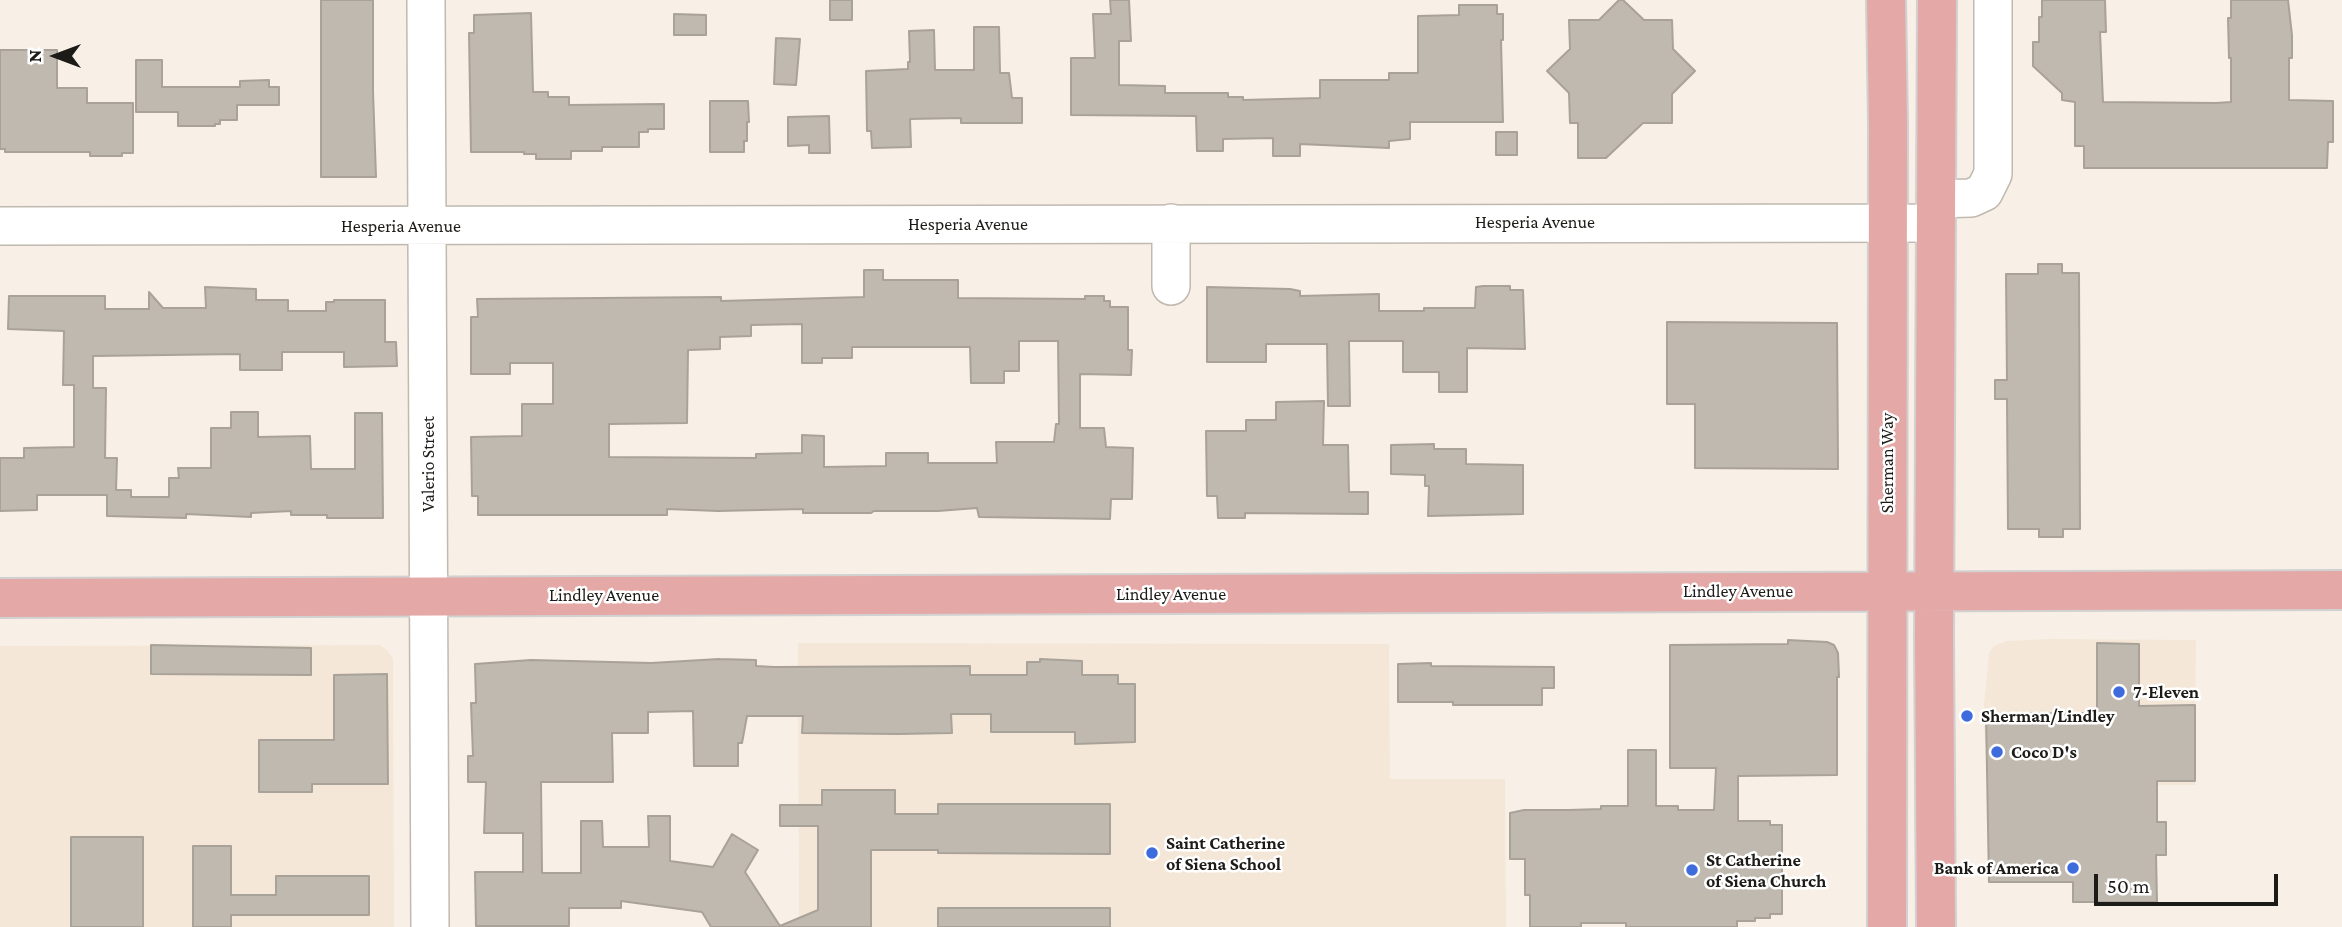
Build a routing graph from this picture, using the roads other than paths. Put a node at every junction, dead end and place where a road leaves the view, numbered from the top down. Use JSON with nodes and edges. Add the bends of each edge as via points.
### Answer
{"nodes":[{"id":1,"x":426,"y":0,"type":"edge"},
{"id":2,"x":1886,"y":0,"type":"edge"},
{"id":3,"x":1937,"y":0,"type":"edge"},
{"id":4,"x":1993,"y":0,"type":"edge"},
{"id":5,"x":1936,"y":211,"type":"junction"},
{"id":6,"x":1171,"y":223,"type":"junction"},
{"id":7,"x":1887,"y":223,"type":"junction"},
{"id":8,"x":0,"y":226,"type":"edge"},
{"id":9,"x":427,"y":226,"type":"junction"},
{"id":10,"x":1171,"y":286,"type":"dead end"},
{"id":11,"x":2342,"y":590,"type":"edge"},
{"id":12,"x":1887,"y":591,"type":"junction"},
{"id":13,"x":1934,"y":592,"type":"junction"},
{"id":14,"x":429,"y":597,"type":"junction"},
{"id":15,"x":0,"y":598,"type":"edge"},
{"id":16,"x":430,"y":927,"type":"edge"},
{"id":17,"x":1887,"y":927,"type":"edge"},
{"id":18,"x":1936,"y":927,"type":"edge"}],
"edges":[{"from":1,"to":9,"type":"street","name":"Valerio Street"},
{"from":2,"to":7,"type":"main road","name":"Sherman Way"},
{"from":3,"to":5,"type":"main road"},
{"from":4,"to":5,"type":"street","via":[[1993,174],[1984,192]]},
{"from":5,"to":7,"type":"street","name":"Hesperia Avenue"},
{"from":5,"to":13,"type":"main road"},
{"from":6,"to":7,"type":"street","name":"Hesperia Avenue"},
{"from":6,"to":9,"type":"street","name":"Hesperia Avenue"},
{"from":6,"to":10,"type":"street"},
{"from":7,"to":12,"type":"main road","name":"Sherman Way"},
{"from":8,"to":9,"type":"street","name":"Hesperia Avenue"},
{"from":9,"to":14,"type":"street","name":"Valerio Street"},
{"from":11,"to":13,"type":"main road","name":"Lindley Avenue"},
{"from":12,"to":13,"type":"main road","name":"Lindley Avenue"},
{"from":12,"to":14,"type":"main road","name":"Lindley Avenue"},
{"from":12,"to":17,"type":"main road","name":"Sherman Way"},
{"from":13,"to":18,"type":"main road"},
{"from":14,"to":15,"type":"main road","name":"Lindley Avenue"},
{"from":14,"to":16,"type":"street","name":"Valerio Street"}]}
